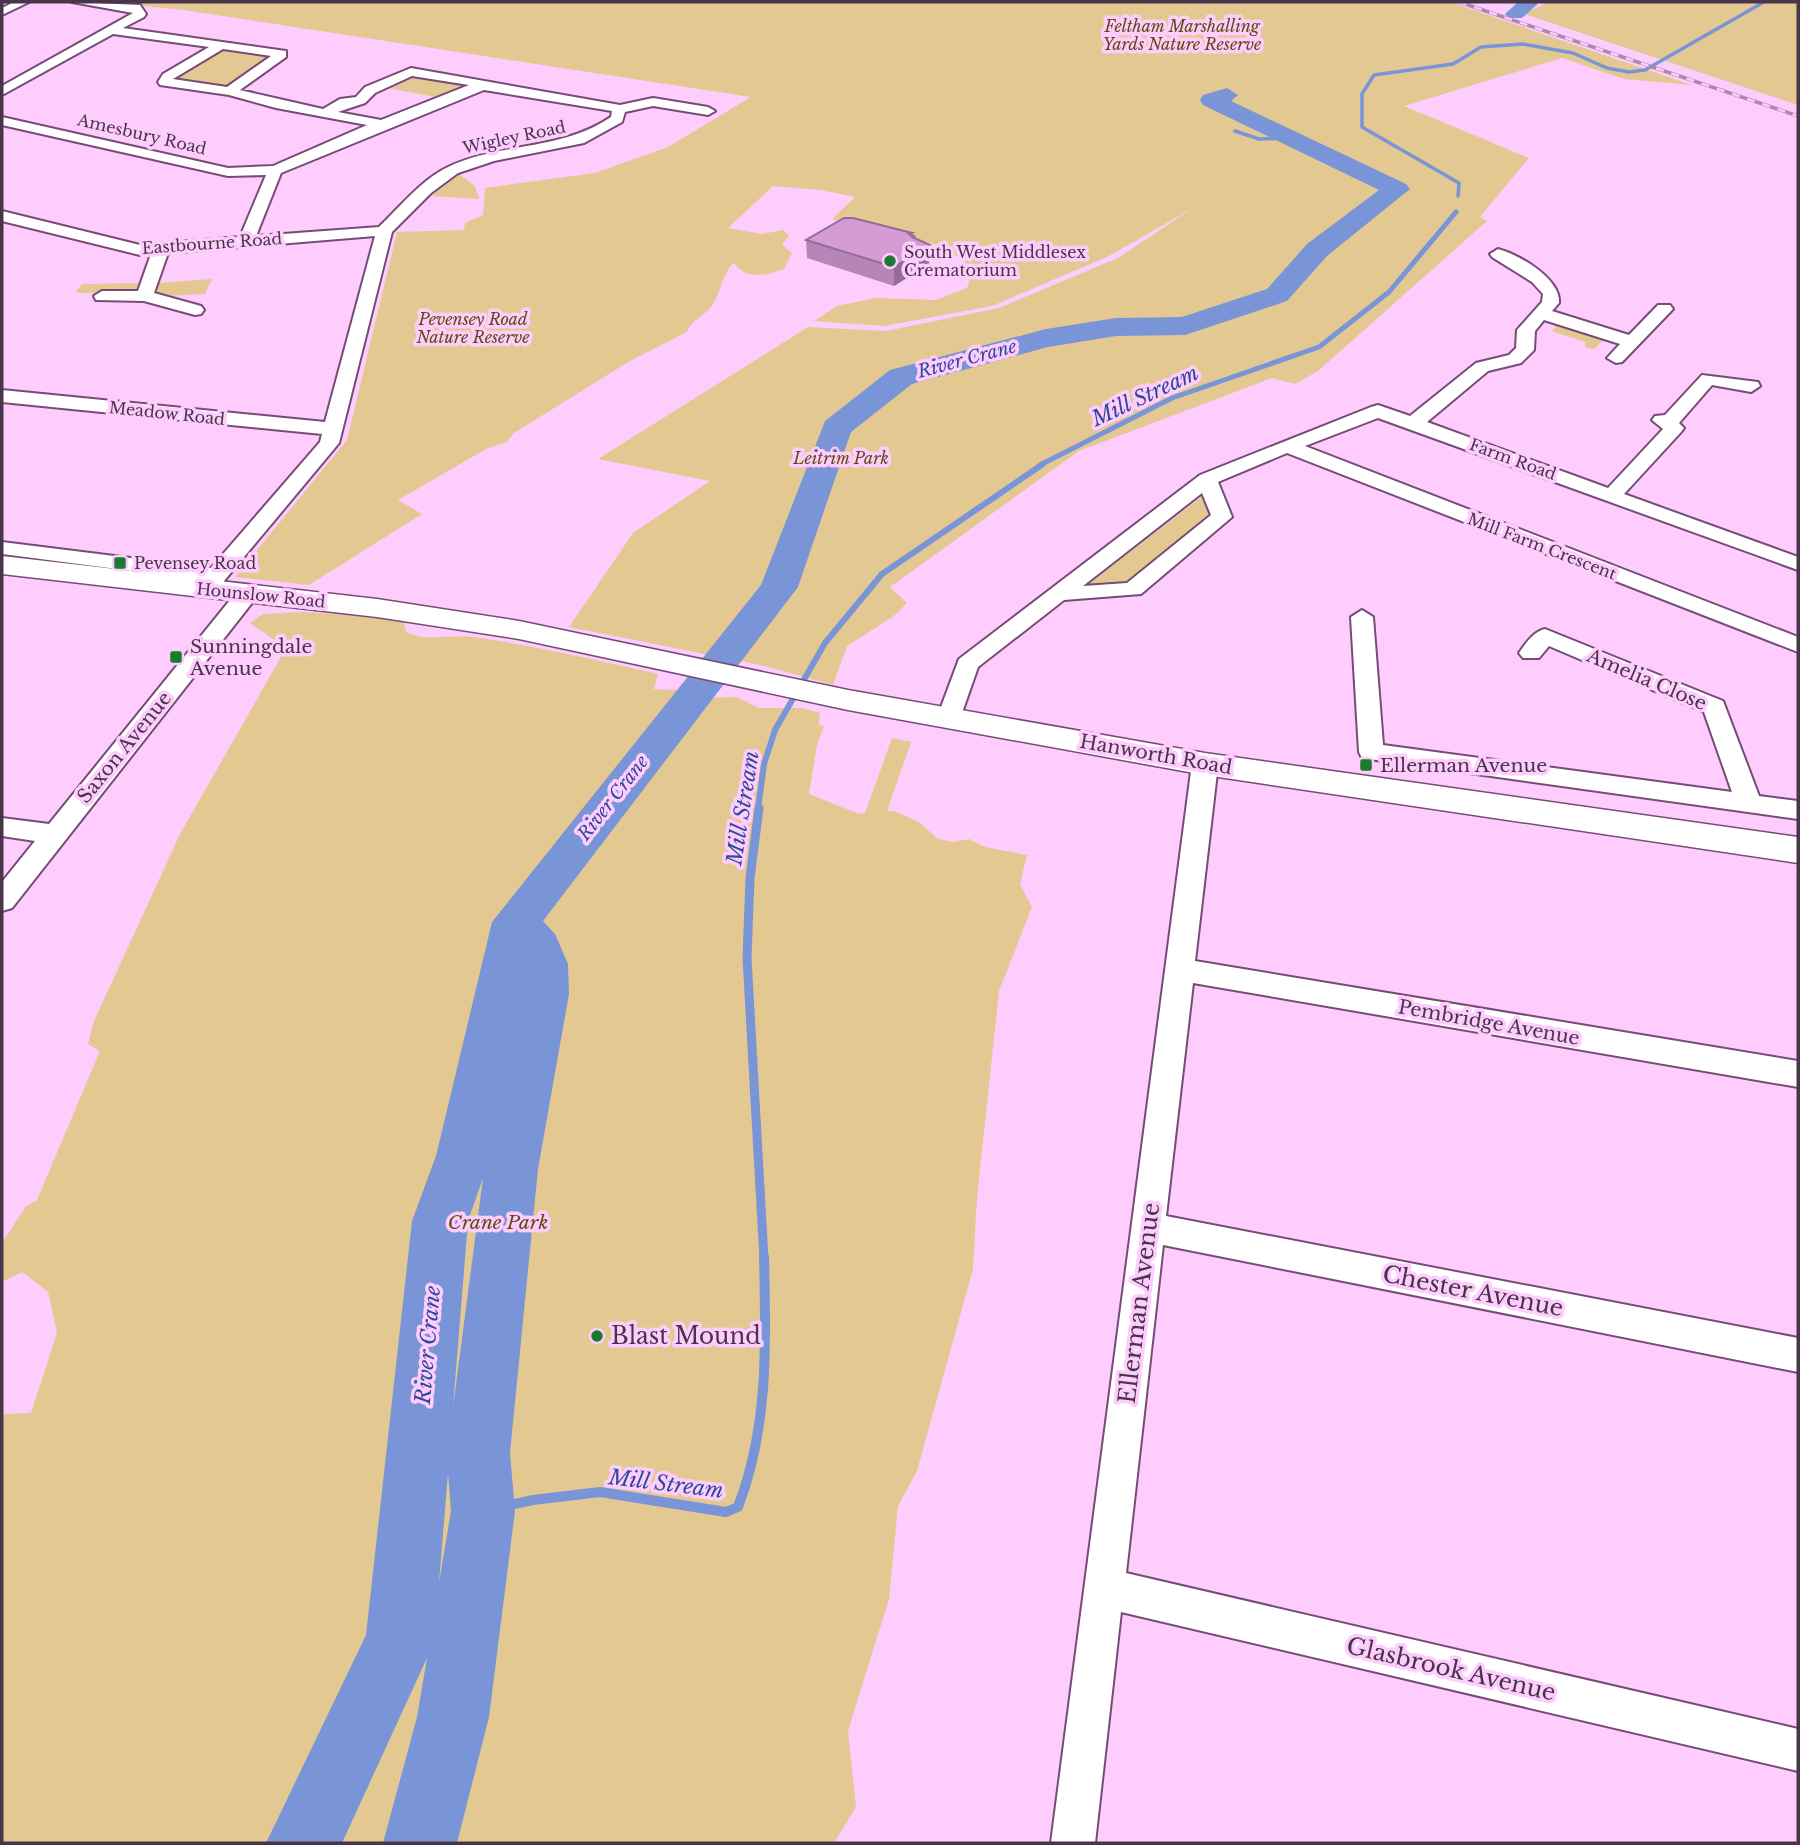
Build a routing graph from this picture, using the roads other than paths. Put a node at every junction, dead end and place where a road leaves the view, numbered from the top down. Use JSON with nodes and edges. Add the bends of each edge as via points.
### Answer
{"nodes":[{"id":1,"x":23,"y":2,"type":"edge"},
{"id":2,"x":78,"y":2,"type":"edge"},
{"id":3,"x":2,"y":12,"type":"edge"},
{"id":4,"x":111,"y":30,"type":"junction"},
{"id":5,"x":222,"y":45,"type":"junction"},
{"id":6,"x":484,"y":86,"type":"junction"},
{"id":7,"x":2,"y":91,"type":"edge"},
{"id":8,"x":230,"y":91,"type":"junction"},
{"id":9,"x":618,"y":109,"type":"junction"},
{"id":10,"x":708,"y":111,"type":"dead end"},
{"id":11,"x":325,"y":113,"type":"junction"},
{"id":12,"x":2,"y":121,"type":"edge"},
{"id":13,"x":382,"y":124,"type":"junction"},
{"id":14,"x":275,"y":170,"type":"junction"},
{"id":15,"x":2,"y":216,"type":"edge"},
{"id":16,"x":27,"y":222,"type":"junction"},
{"id":17,"x":384,"y":231,"type":"junction"},
{"id":18,"x":2,"y":234,"type":"edge"},
{"id":19,"x":246,"y":241,"type":"junction"},
{"id":20,"x":161,"y":249,"type":"junction"},
{"id":21,"x":1498,"y":254,"type":"dead end"},
{"id":22,"x":102,"y":296,"type":"dead end"},
{"id":23,"x":145,"y":296,"type":"junction"},
{"id":24,"x":1664,"y":309,"type":"dead end"},
{"id":25,"x":195,"y":310,"type":"dead end"},
{"id":26,"x":1543,"y":314,"type":"junction"},
{"id":27,"x":1632,"y":342,"type":"junction"},
{"id":28,"x":1616,"y":358,"type":"dead end"},
{"id":29,"x":1751,"y":386,"type":"dead end"},
{"id":30,"x":2,"y":396,"type":"edge"},
{"id":31,"x":1414,"y":423,"type":"junction"},
{"id":32,"x":333,"y":429,"type":"junction"},
{"id":33,"x":1287,"y":446,"type":"junction"},
{"id":34,"x":1207,"y":479,"type":"junction"},
{"id":35,"x":1612,"y":495,"type":"junction"},
{"id":36,"x":2,"y":548,"type":"edge"},
{"id":37,"x":1798,"y":564,"type":"edge"},
{"id":38,"x":2,"y":565,"type":"edge"},
{"id":39,"x":211,"y":582,"type":"junction"},
{"id":40,"x":247,"y":594,"type":"junction"},
{"id":41,"x":1054,"y":594,"type":"junction"},
{"id":42,"x":1362,"y":617,"type":"dead end"},
{"id":43,"x":519,"y":630,"type":"joint"},
{"id":44,"x":1798,"y":645,"type":"edge"},
{"id":45,"x":1531,"y":653,"type":"dead end"},
{"id":46,"x":949,"y":718,"type":"junction"},
{"id":47,"x":1205,"y":764,"type":"junction"},
{"id":48,"x":1749,"y":804,"type":"junction"},
{"id":49,"x":1798,"y":810,"type":"edge"},
{"id":50,"x":2,"y":827,"type":"edge"},
{"id":51,"x":54,"y":834,"type":"junction"},
{"id":52,"x":1798,"y":850,"type":"edge"},
{"id":53,"x":2,"y":901,"type":"edge"},
{"id":54,"x":1180,"y":970,"type":"junction"},
{"id":55,"x":1798,"y":1074,"type":"edge"},
{"id":56,"x":1148,"y":1227,"type":"junction"},
{"id":57,"x":1798,"y":1355,"type":"edge"},
{"id":58,"x":1104,"y":1588,"type":"junction"},
{"id":59,"x":1798,"y":1750,"type":"edge"},
{"id":60,"x":1073,"y":1843,"type":"edge"}],
"edges":[{"from":1,"to":3,"type":"street"},
{"from":2,"to":4,"type":"street","via":[[136,8],[140,13]]},
{"from":4,"to":5,"type":"street"},
{"from":4,"to":7,"type":"street"},
{"from":5,"to":8,"type":"street","via":[[165,82]]},
{"from":5,"to":8,"type":"street","via":[[288,54]]},
{"from":6,"to":9,"type":"street","name":"Wigley Road"},
{"from":6,"to":11,"type":"street","name":"Wigley Road","via":[[411,72]]},
{"from":6,"to":13,"type":"street","name":"Wigley Road"},
{"from":8,"to":11,"type":"street"},
{"from":9,"to":10,"type":"street","name":"Wigley Road","via":[[653,102]]},
{"from":9,"to":17,"type":"street","name":"Wigley Road","via":[[617,119],[591,137],[451,171]]},
{"from":11,"to":13,"type":"street"},
{"from":12,"to":14,"type":"street","name":"Amesbury Road","via":[[228,172]]},
{"from":13,"to":14,"type":"street","name":"Wigley Road"},
{"from":14,"to":19,"type":"street"},
{"from":15,"to":16,"type":"street","name":"Eastbourne Road"},
{"from":16,"to":18,"type":"street"},
{"from":16,"to":20,"type":"street","name":"Eastbourne Road","via":[[140,250]]},
{"from":17,"to":19,"type":"street","name":"Eastbourne Road"},
{"from":17,"to":32,"type":"street"},
{"from":19,"to":20,"type":"street","name":"Eastbourne Road"},
{"from":20,"to":23,"type":"street"},
{"from":21,"to":26,"type":"street","via":[[1538,278],[1551,293]]},
{"from":22,"to":23,"type":"street"},
{"from":23,"to":25,"type":"street"},
{"from":24,"to":27,"type":"street"},
{"from":26,"to":27,"type":"street"},
{"from":26,"to":31,"type":"street","via":[[1525,330],[1525,350],[1515,359],[1482,367]]},
{"from":27,"to":28,"type":"street"},
{"from":29,"to":35,"type":"street","via":[[1710,373],[1665,421],[1674,428]]},
{"from":30,"to":32,"type":"street","name":"Meadow Road"},
{"from":31,"to":33,"type":"street","name":"Farm Road","via":[[1378,411]]},
{"from":31,"to":35,"type":"street","name":"Farm Road"},
{"from":32,"to":39,"type":"street","via":[[328,443]]},
{"from":33,"to":34,"type":"street"},
{"from":33,"to":44,"type":"street","name":"Mill Farm Crescent"},
{"from":34,"to":41,"type":"street"},
{"from":34,"to":41,"type":"street","via":[[1222,517],[1133,589]]},
{"from":35,"to":37,"type":"street","name":"Farm Road"},
{"from":36,"to":39,"type":"street"},
{"from":38,"to":39,"type":"main road","name":"Hounslow Road"},
{"from":39,"to":40,"type":"main road","name":"Hounslow Road"},
{"from":40,"to":43,"type":"main road","name":"Hounslow Road"},
{"from":40,"to":51,"type":"street","name":"Saxon Avenue"},
{"from":41,"to":46,"type":"street","via":[[967,664]]},
{"from":42,"to":48,"type":"street","via":[[1371,752]]},
{"from":43,"to":46,"type":"main road","name":"Hanworth Road"},
{"from":45,"to":48,"type":"street","name":"Amelia Close","via":[[1545,636],[1714,707]]},
{"from":46,"to":47,"type":"main road","name":"Hanworth Road"},
{"from":47,"to":52,"type":"main road","name":"Hanworth Road"},
{"from":47,"to":54,"type":"street","name":"Ellerman Avenue"},
{"from":48,"to":49,"type":"street"},
{"from":50,"to":51,"type":"street"},
{"from":51,"to":53,"type":"street","name":"Saxon Avenue"},
{"from":54,"to":55,"type":"street","name":"Pembridge Avenue"},
{"from":54,"to":56,"type":"street","name":"Ellerman Avenue"},
{"from":56,"to":57,"type":"street","name":"Chester Avenue"},
{"from":56,"to":58,"type":"street","name":"Ellerman Avenue"},
{"from":58,"to":59,"type":"street","name":"Glasbrook Avenue"},
{"from":58,"to":60,"type":"street","name":"Ellerman Avenue"}]}
